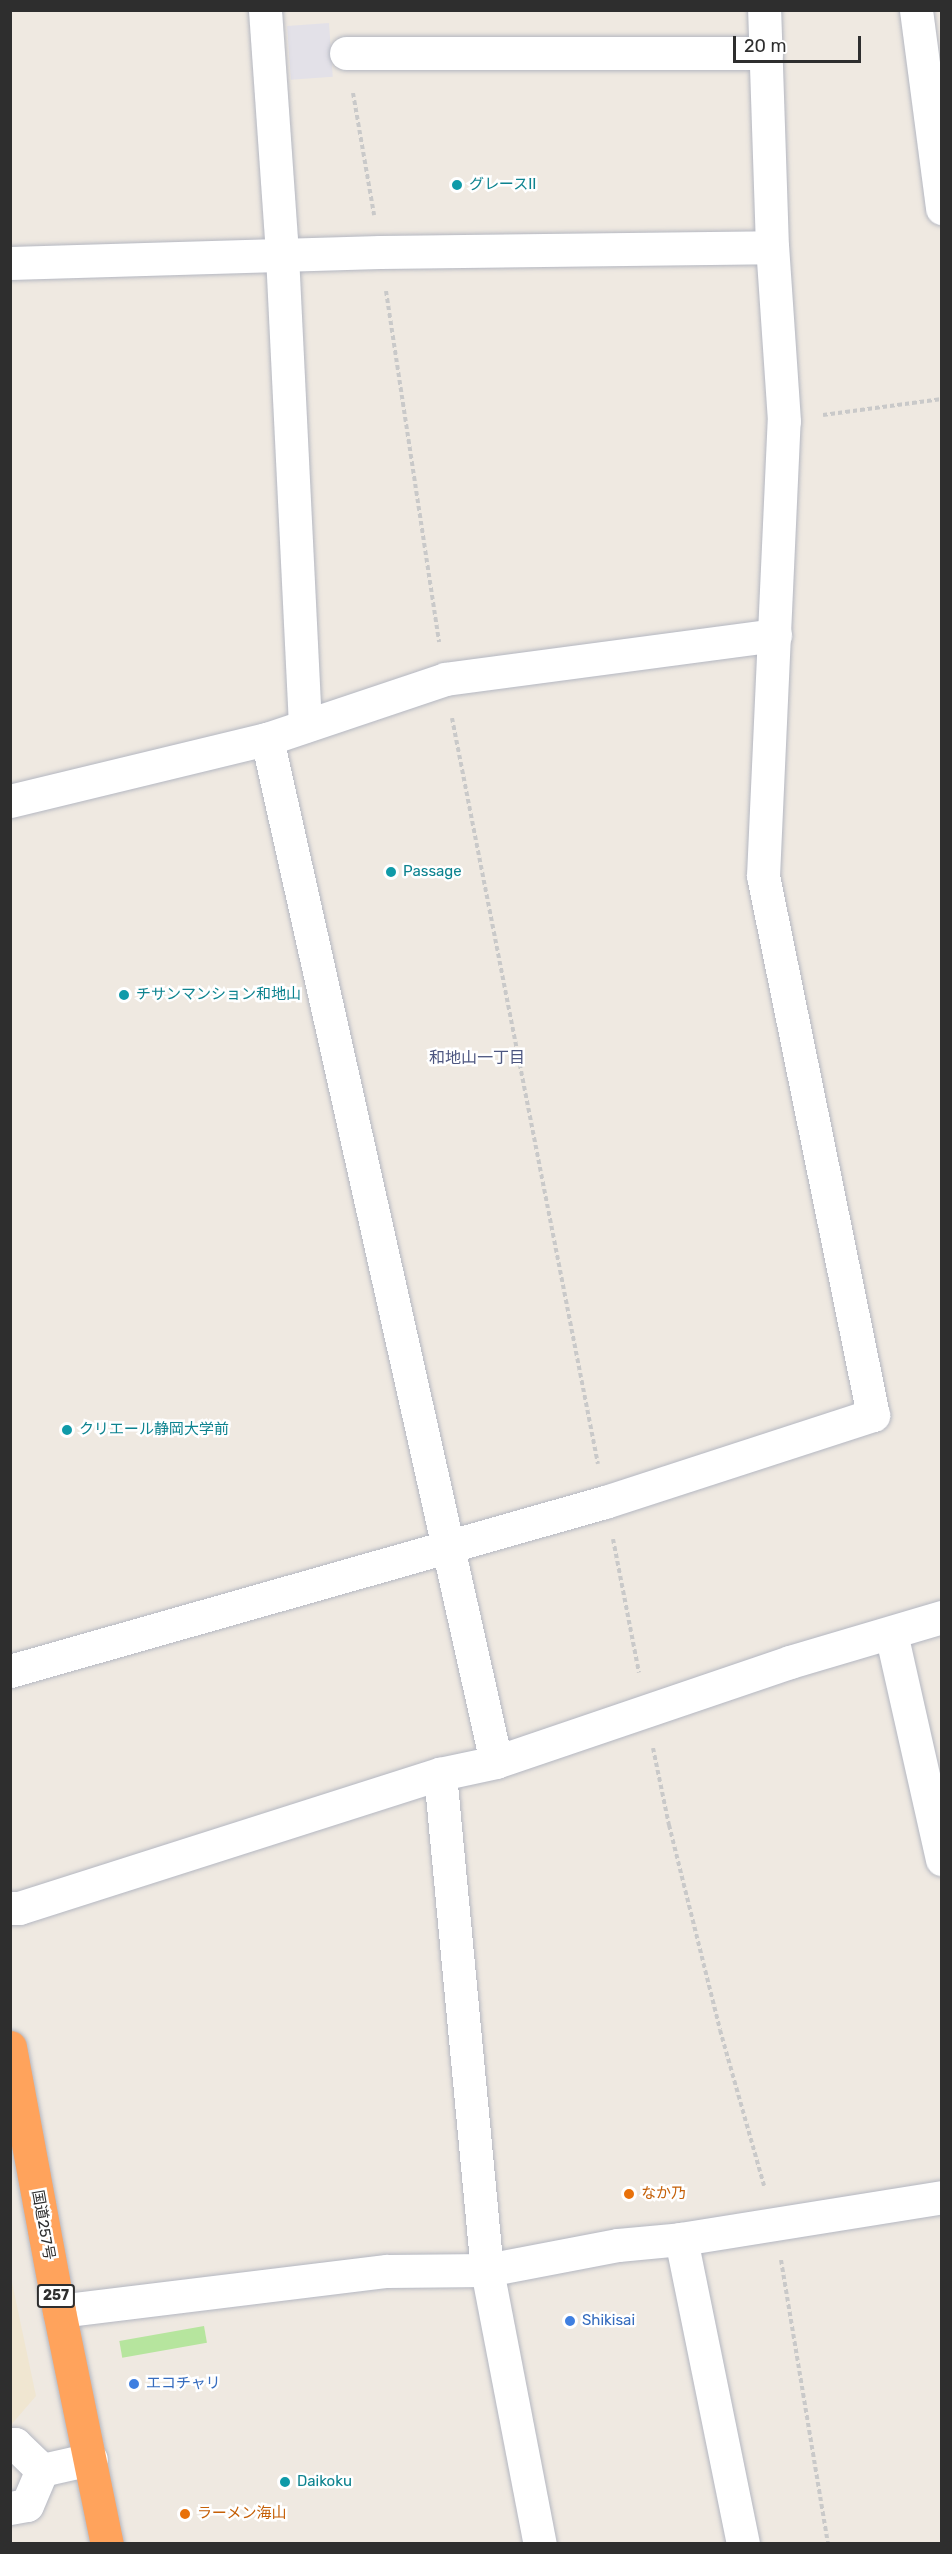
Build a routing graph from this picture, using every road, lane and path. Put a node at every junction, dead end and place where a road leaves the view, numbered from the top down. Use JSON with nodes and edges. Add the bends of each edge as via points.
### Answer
{"nodes":[{"id":1,"x":265,"y":10,"type":"edge"},
{"id":2,"x":764,"y":10,"type":"edge"},
{"id":3,"x":916,"y":10,"type":"edge"},
{"id":4,"x":346,"y":53,"type":"joint"},
{"id":5,"x":766,"y":53,"type":"junction"},
{"id":6,"x":942,"y":208,"type":"edge"},
{"id":7,"x":772,"y":247,"type":"junction"},
{"id":8,"x":380,"y":252,"type":"junction"},
{"id":9,"x":282,"y":255,"type":"junction"},
{"id":10,"x":10,"y":262,"type":"edge"},
{"id":11,"x":942,"y":399,"type":"edge"},
{"id":12,"x":784,"y":421,"type":"junction"},
{"id":13,"x":775,"y":635,"type":"junction"},
{"id":14,"x":445,"y":680,"type":"junction"},
{"id":15,"x":305,"y":725,"type":"junction"},
{"id":16,"x":267,"y":739,"type":"junction"},
{"id":17,"x":10,"y":801,"type":"edge"},
{"id":18,"x":605,"y":1502,"type":"junction"},
{"id":19,"x":446,"y":1546,"type":"junction"},
{"id":20,"x":942,"y":1617,"type":"edge"},
{"id":21,"x":891,"y":1633,"type":"junction"},
{"id":22,"x":10,"y":1671,"type":"edge"},
{"id":23,"x":645,"y":1713,"type":"junction"},
{"id":24,"x":496,"y":1762,"type":"junction"},
{"id":25,"x":440,"y":1774,"type":"junction"},
{"id":26,"x":942,"y":1859,"type":"edge"},
{"id":27,"x":10,"y":1908,"type":"edge"},
{"id":28,"x":10,"y":2047,"type":"edge"},
{"id":29,"x":942,"y":2197,"type":"edge"},
{"id":30,"x":775,"y":2225,"type":"junction"},
{"id":31,"x":681,"y":2239,"type":"junction"},
{"id":32,"x":487,"y":2270,"type":"junction"},
{"id":33,"x":59,"y":2311,"type":"junction"},
{"id":34,"x":10,"y":2444,"type":"edge"},
{"id":35,"x":91,"y":2459,"type":"junction"},
{"id":36,"x":42,"y":2470,"type":"junction"},
{"id":37,"x":10,"y":2508,"type":"edge"},
{"id":38,"x":107,"y":2544,"type":"edge"},
{"id":39,"x":540,"y":2544,"type":"edge"},
{"id":40,"x":743,"y":2544,"type":"edge"},
{"id":41,"x":828,"y":2544,"type":"edge"}],
"edges":[{"from":1,"to":9,"type":"street"},
{"from":2,"to":5,"type":"street"},
{"from":3,"to":6,"type":"street"},
{"from":4,"to":5,"type":"street"},
{"from":4,"to":8,"type":"path"},
{"from":5,"to":7,"type":"street"},
{"from":7,"to":8,"type":"street"},
{"from":7,"to":12,"type":"street"},
{"from":8,"to":9,"type":"street"},
{"from":8,"to":14,"type":"path"},
{"from":9,"to":10,"type":"street"},
{"from":9,"to":15,"type":"street"},
{"from":11,"to":12,"type":"path"},
{"from":12,"to":13,"type":"street"},
{"from":13,"to":14,"type":"street"},
{"from":13,"to":18,"type":"street","via":[[763,876],[873,1415]]},
{"from":14,"to":15,"type":"street"},
{"from":14,"to":18,"type":"path"},
{"from":15,"to":16,"type":"street"},
{"from":16,"to":17,"type":"street"},
{"from":16,"to":19,"type":"street"},
{"from":18,"to":19,"type":"street"},
{"from":18,"to":23,"type":"path","via":[[632,1628]]},
{"from":19,"to":22,"type":"street"},
{"from":19,"to":24,"type":"street"},
{"from":20,"to":21,"type":"street"},
{"from":21,"to":23,"type":"street","via":[[790,1662]]},
{"from":21,"to":26,"type":"street"},
{"from":23,"to":24,"type":"street"},
{"from":23,"to":30,"type":"path","via":[[712,1996]]},
{"from":24,"to":25,"type":"street"},
{"from":25,"to":27,"type":"street"},
{"from":25,"to":32,"type":"street"},
{"from":28,"to":33,"type":"highway","name":"国道257号","number":"257"},
{"from":29,"to":30,"type":"street"},
{"from":30,"to":31,"type":"street"},
{"from":30,"to":41,"type":"path"},
{"from":31,"to":32,"type":"street","via":[[618,2245]]},
{"from":31,"to":40,"type":"street"},
{"from":32,"to":33,"type":"street","via":[[387,2271]]},
{"from":32,"to":39,"type":"street"},
{"from":33,"to":35,"type":"highway","name":"国道257号","number":"257"},
{"from":34,"to":36,"type":"street","via":[[15,2444]]},
{"from":35,"to":36,"type":"street"},
{"from":35,"to":38,"type":"highway","name":"国道257号","number":"257"},
{"from":36,"to":37,"type":"street","via":[[27,2505]]}]}
